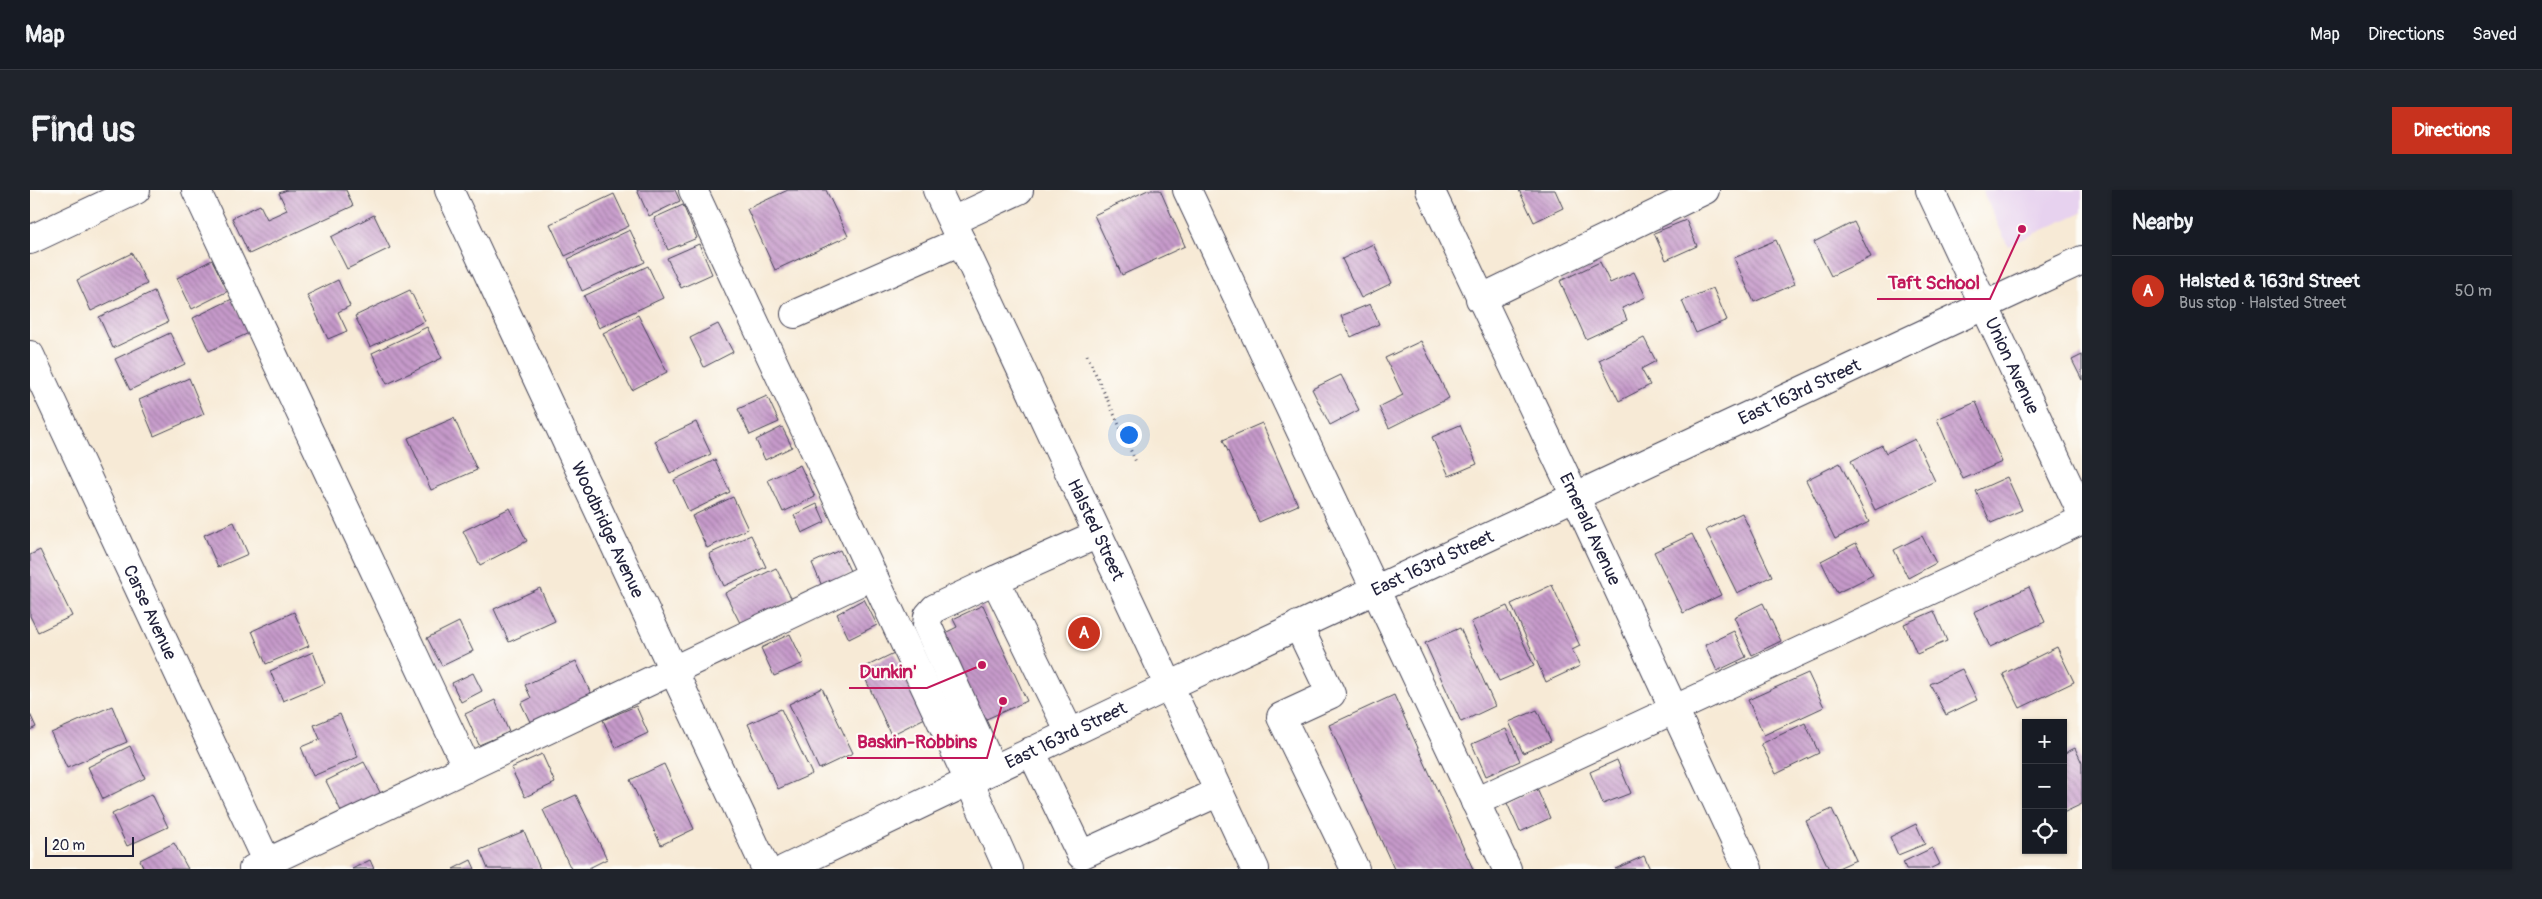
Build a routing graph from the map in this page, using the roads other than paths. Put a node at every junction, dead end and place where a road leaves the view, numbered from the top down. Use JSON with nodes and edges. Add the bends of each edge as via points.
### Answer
{"nodes":[{"id":1,"x":136,"y":190,"type":"edge"},
{"id":2,"x":196,"y":190,"type":"edge"},
{"id":3,"x":449,"y":190,"type":"edge"},
{"id":4,"x":693,"y":190,"type":"edge"},
{"id":5,"x":937,"y":190,"type":"edge"},
{"id":6,"x":1019,"y":190,"type":"edge"},
{"id":7,"x":1187,"y":190,"type":"edge"},
{"id":8,"x":1430,"y":190,"type":"edge"},
{"id":9,"x":1704,"y":190,"type":"edge"},
{"id":10,"x":1930,"y":190,"type":"edge"},
{"id":11,"x":956,"y":231,"type":"junction"},
{"id":12,"x":30,"y":240,"type":"edge"},
{"id":13,"x":2082,"y":260,"type":"edge"},
{"id":14,"x":1480,"y":299,"type":"junction"},
{"id":15,"x":1984,"y":305,"type":"junction"},
{"id":16,"x":795,"y":314,"type":"dead end"},
{"id":17,"x":30,"y":355,"type":"edge"},
{"id":18,"x":1576,"y":496,"type":"junction"},
{"id":19,"x":2082,"y":514,"type":"edge"},
{"id":20,"x":2082,"y":520,"type":"edge"},
{"id":21,"x":1098,"y":534,"type":"junction"},
{"id":22,"x":872,"y":576,"type":"junction"},
{"id":23,"x":995,"y":580,"type":"junction"},
{"id":24,"x":1374,"y":590,"type":"junction"},
{"id":25,"x":1298,"y":625,"type":"junction"},
{"id":26,"x":673,"y":670,"type":"junction"},
{"id":27,"x":1169,"y":686,"type":"junction"},
{"id":28,"x":1674,"y":710,"type":"junction"},
{"id":29,"x":1070,"y":733,"type":"junction"},
{"id":30,"x":1031,"y":752,"type":"junction"},
{"id":31,"x":467,"y":768,"type":"junction"},
{"id":32,"x":981,"y":775,"type":"junction"},
{"id":33,"x":1219,"y":792,"type":"junction"},
{"id":34,"x":1475,"y":802,"type":"junction"},
{"id":35,"x":263,"y":867,"type":"edge"},
{"id":36,"x":766,"y":869,"type":"edge"},
{"id":37,"x":784,"y":869,"type":"edge"},
{"id":38,"x":1008,"y":869,"type":"edge"},
{"id":39,"x":1255,"y":869,"type":"edge"},
{"id":40,"x":1355,"y":869,"type":"edge"},
{"id":41,"x":1507,"y":869,"type":"edge"},
{"id":42,"x":1748,"y":869,"type":"edge"}],
"edges":[{"from":1,"to":12,"type":"street"},
{"from":2,"to":31,"type":"street"},
{"from":3,"to":26,"type":"street","name":"Woodbridge Avenue"},
{"from":4,"to":22,"type":"street"},
{"from":5,"to":11,"type":"street","name":"Halsted Street"},
{"from":6,"to":11,"type":"street"},
{"from":7,"to":24,"type":"street"},
{"from":8,"to":14,"type":"street","name":"Emerald Avenue"},
{"from":9,"to":14,"type":"street"},
{"from":10,"to":15,"type":"street","name":"Union Avenue"},
{"from":11,"to":16,"type":"street"},
{"from":11,"to":21,"type":"street","name":"Halsted Street"},
{"from":13,"to":15,"type":"street","name":"East 163rd Street"},
{"from":14,"to":18,"type":"street","name":"Emerald Avenue"},
{"from":15,"to":18,"type":"street","name":"East 163rd Street"},
{"from":15,"to":19,"type":"street","name":"Union Avenue"},
{"from":17,"to":35,"type":"street","name":"Carse Avenue"},
{"from":18,"to":24,"type":"street","name":"East 163rd Street"},
{"from":18,"to":28,"type":"street","name":"Emerald Avenue"},
{"from":20,"to":28,"type":"street"},
{"from":21,"to":23,"type":"street"},
{"from":21,"to":27,"type":"street","name":"Halsted Street"},
{"from":22,"to":26,"type":"street"},
{"from":22,"to":32,"type":"street"},
{"from":23,"to":29,"type":"street"},
{"from":23,"to":32,"type":"street","via":[[935,608],[928,616],[927,626]]},
{"from":24,"to":25,"type":"street","name":"East 163rd Street"},
{"from":24,"to":34,"type":"street"},
{"from":25,"to":27,"type":"street","name":"East 163rd Street"},
{"from":25,"to":40,"type":"street","via":[[1331,694],[1282,718]]},
{"from":26,"to":31,"type":"street"},
{"from":26,"to":36,"type":"street","name":"Woodbridge Avenue"},
{"from":27,"to":29,"type":"street","name":"East 163rd Street"},
{"from":27,"to":33,"type":"street","name":"Halsted Street"},
{"from":28,"to":34,"type":"street"},
{"from":28,"to":42,"type":"street","name":"Emerald Avenue"},
{"from":29,"to":30,"type":"street","name":"East 163rd Street"},
{"from":30,"to":32,"type":"street","name":"East 163rd Street"},
{"from":30,"to":33,"type":"street","via":[[1081,855]]},
{"from":31,"to":35,"type":"street"},
{"from":32,"to":37,"type":"street","name":"East 163rd Street"},
{"from":32,"to":38,"type":"street"},
{"from":33,"to":39,"type":"street","name":"Halsted Street"},
{"from":34,"to":41,"type":"street"}]}
